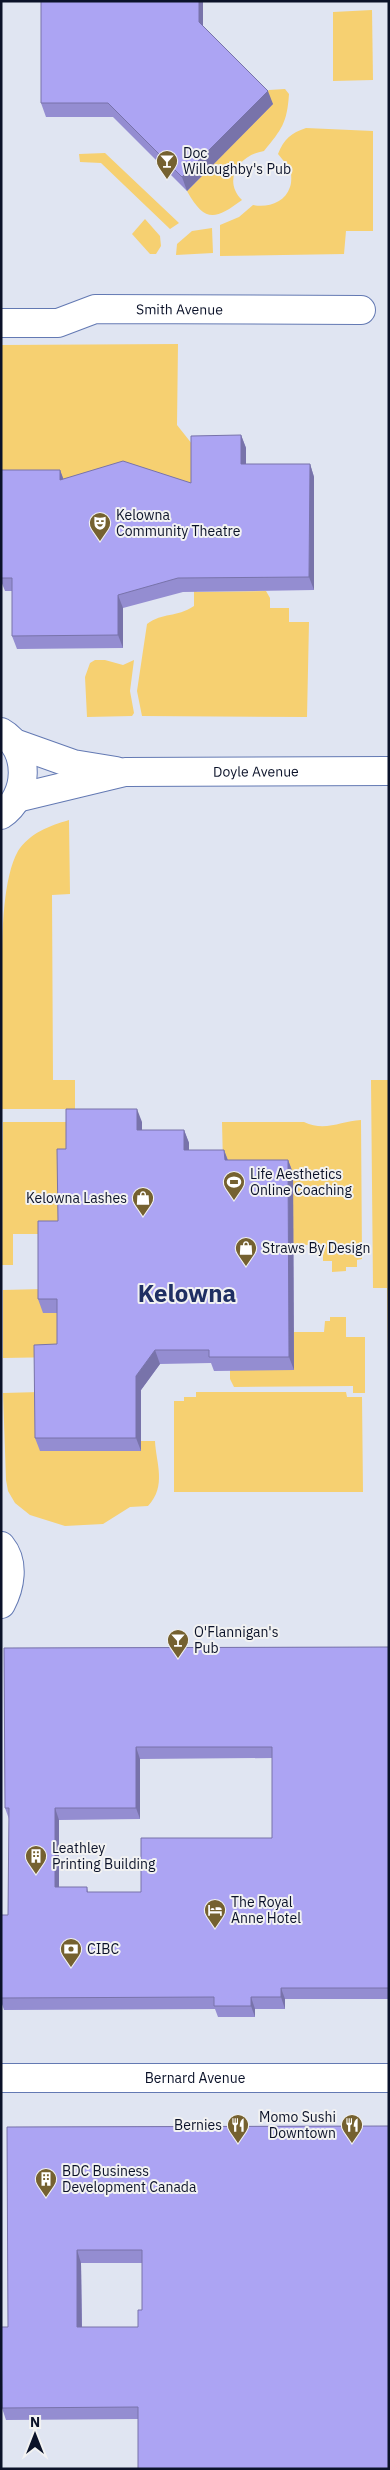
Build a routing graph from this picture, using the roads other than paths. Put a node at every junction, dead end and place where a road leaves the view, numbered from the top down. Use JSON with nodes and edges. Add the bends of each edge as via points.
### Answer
{"nodes":[{"id":1,"x":361,"y":310,"type":"dead end"},
{"id":2,"x":1,"y":323,"type":"edge"},
{"id":3,"x":8,"y":738,"type":"edge"},
{"id":4,"x":389,"y":771,"type":"edge"},
{"id":5,"x":125,"y":772,"type":"junction"},
{"id":6,"x":9,"y":806,"type":"edge"},
{"id":7,"x":1,"y":1546,"type":"edge"},
{"id":8,"x":1,"y":1604,"type":"edge"},
{"id":9,"x":1,"y":2078,"type":"edge"},
{"id":10,"x":389,"y":2078,"type":"edge"}],
"edges":[{"from":1,"to":2,"type":"street","name":"Smith Avenue","via":[[95,309],[58,323]]},
{"from":3,"to":5,"type":"street","name":"Doyle Avenue","via":[[74,764]]},
{"from":3,"to":6,"type":"street","via":[[20,755],[23,768],[22,784]]},
{"from":4,"to":5,"type":"street","name":"Doyle Avenue"},
{"from":5,"to":6,"type":"street","name":"Doyle Avenue"},
{"from":7,"to":8,"type":"street","via":[[10,1568],[9,1589]]},
{"from":9,"to":10,"type":"street","name":"Bernard Avenue"}]}
